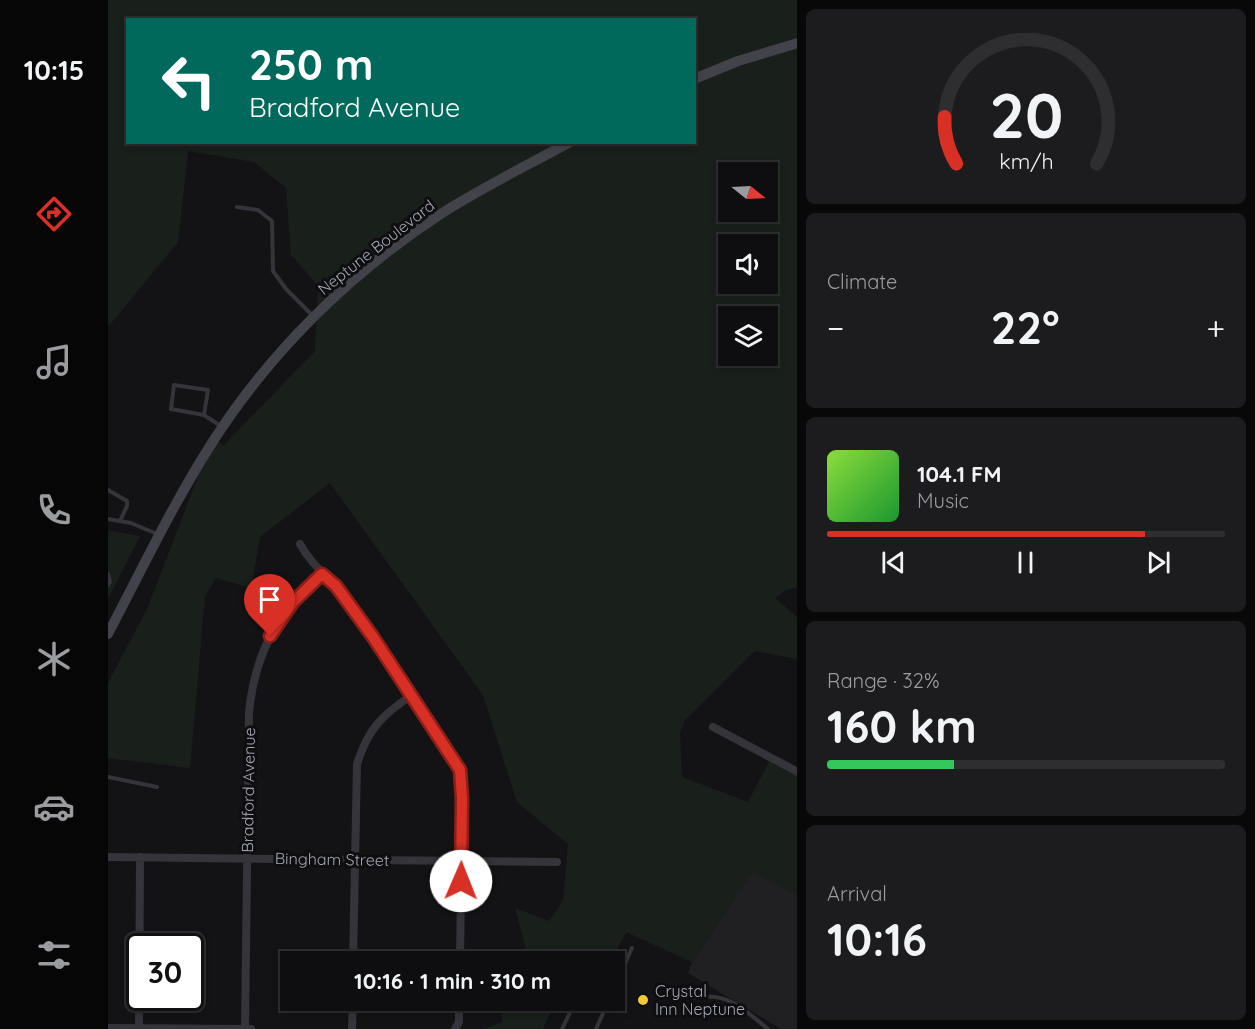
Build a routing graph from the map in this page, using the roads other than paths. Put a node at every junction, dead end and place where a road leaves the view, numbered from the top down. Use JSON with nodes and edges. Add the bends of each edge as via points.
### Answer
{"nodes":[{"id":1,"x":797,"y":43,"type":"edge"},
{"id":2,"x":696,"y":78,"type":"edge"},
{"id":3,"x":566,"y":144,"type":"edge"},
{"id":4,"x":237,"y":207,"type":"dead end"},
{"id":5,"x":314,"y":317,"type":"junction"},
{"id":6,"x":204,"y":415,"type":"junction"},
{"id":7,"x":222,"y":428,"type":"junction"},
{"id":8,"x":108,"y":490,"type":"edge"},
{"id":9,"x":108,"y":519,"type":"edge"},
{"id":10,"x":120,"y":521,"type":"junction"},
{"id":11,"x":160,"y":536,"type":"junction"},
{"id":12,"x":300,"y":544,"type":"dead end"},
{"id":13,"x":108,"y":573,"type":"edge"},
{"id":14,"x":322,"y":574,"type":"junction"},
{"id":15,"x":108,"y":585,"type":"edge"},
{"id":16,"x":108,"y":634,"type":"edge"},
{"id":17,"x":412,"y":695,"type":"junction"},
{"id":18,"x":713,"y":728,"type":"dead end"},
{"id":19,"x":797,"y":771,"type":"edge"},
{"id":20,"x":108,"y":777,"type":"edge"},
{"id":21,"x":157,"y":787,"type":"dead end"},
{"id":22,"x":140,"y":856,"type":"junction"},
{"id":23,"x":108,"y":857,"type":"edge"},
{"id":24,"x":247,"y":858,"type":"junction"},
{"id":25,"x":354,"y":859,"type":"junction"},
{"id":26,"x":461,"y":861,"type":"junction"},
{"id":27,"x":557,"y":862,"type":"dead end"},
{"id":28,"x":632,"y":948,"type":"dead end"},
{"id":29,"x":353,"y":951,"type":"edge"},
{"id":30,"x":460,"y":951,"type":"edge"},
{"id":31,"x":625,"y":964,"type":"edge"},
{"id":32,"x":692,"y":998,"type":"dead end"},
{"id":33,"x":353,"y":1011,"type":"edge"},
{"id":34,"x":458,"y":1011,"type":"edge"},
{"id":35,"x":571,"y":1011,"type":"edge"},
{"id":36,"x":604,"y":1011,"type":"edge"},
{"id":37,"x":457,"y":1026,"type":"edge"},
{"id":38,"x":108,"y":1028,"type":"edge"},
{"id":39,"x":139,"y":1028,"type":"edge"},
{"id":40,"x":245,"y":1029,"type":"edge"},
{"id":41,"x":251,"y":1029,"type":"edge"},
{"id":42,"x":352,"y":1029,"type":"edge"},
{"id":43,"x":562,"y":1029,"type":"edge"},
{"id":44,"x":596,"y":1029,"type":"edge"},
{"id":45,"x":768,"y":1029,"type":"edge"}],
"edges":[{"from":1,"to":2,"type":"street"},
{"from":3,"to":5,"type":"street","name":"Neptune Boulevard","via":[[439,215],[368,268]]},
{"from":4,"to":5,"type":"lane","via":[[258,210],[272,221],[273,271]]},
{"from":5,"to":7,"type":"street","name":"Neptune Boulevard","via":[[270,365]]},
{"from":6,"to":6,"type":"lane","via":[[171,410],[174,385],[208,390]]},
{"from":6,"to":7,"type":"lane"},
{"from":7,"to":11,"type":"street","name":"Neptune Boulevard"},
{"from":8,"to":10,"type":"lane","via":[[127,501]]},
{"from":9,"to":10,"type":"lane"},
{"from":10,"to":11,"type":"lane"},
{"from":11,"to":16,"type":"street","name":"Neptune Boulevard"},
{"from":12,"to":14,"type":"street"},
{"from":13,"to":15,"type":"lane"},
{"from":14,"to":17,"type":"street","via":[[345,597]]},
{"from":14,"to":24,"type":"street","name":"Bradford Avenue","via":[[279,620],[255,674],[249,712]]},
{"from":17,"to":25,"type":"street","via":[[383,716],[362,750],[356,775]]},
{"from":17,"to":26,"type":"street","via":[[460,770]]},
{"from":18,"to":19,"type":"street"},
{"from":20,"to":21,"type":"lane"},
{"from":22,"to":23,"type":"street","name":"Bingham Street"},
{"from":22,"to":24,"type":"street","name":"Bingham Street"},
{"from":22,"to":39,"type":"street"},
{"from":24,"to":25,"type":"street","name":"Bingham Street"},
{"from":24,"to":40,"type":"street","name":"Bradford Avenue"},
{"from":25,"to":26,"type":"street","name":"Bingham Street"},
{"from":25,"to":29,"type":"street"},
{"from":26,"to":27,"type":"street","name":"Bingham Street"},
{"from":26,"to":30,"type":"street"},
{"from":28,"to":31,"type":"lane"},
{"from":32,"to":45,"type":"lane","via":[[727,998]]},
{"from":33,"to":42,"type":"street"},
{"from":34,"to":37,"type":"street"},
{"from":35,"to":43,"type":"lane"},
{"from":36,"to":44,"type":"lane"},
{"from":38,"to":39,"type":"street"},
{"from":39,"to":40,"type":"street"},
{"from":40,"to":41,"type":"street"}]}
